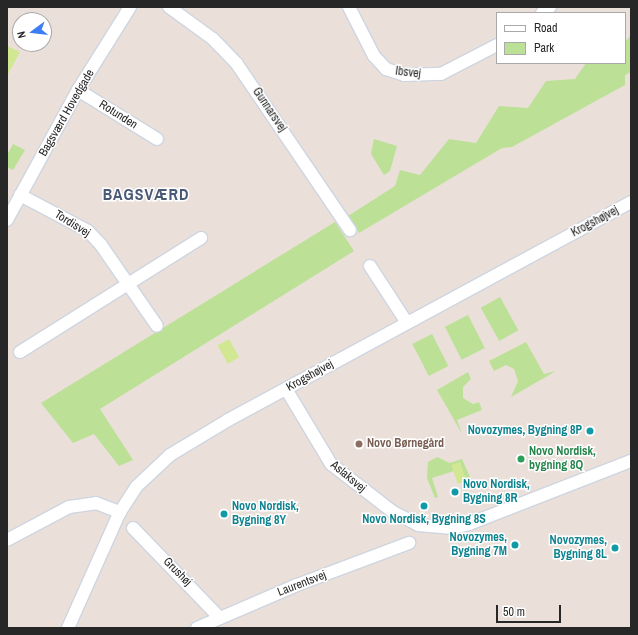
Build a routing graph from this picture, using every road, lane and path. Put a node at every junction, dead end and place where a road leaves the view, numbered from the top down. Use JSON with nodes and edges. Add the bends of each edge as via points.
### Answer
{"nodes":[{"id":1,"x":130,"y":7,"type":"edge"},
{"id":2,"x":169,"y":7,"type":"edge"},
{"id":3,"x":349,"y":7,"type":"edge"},
{"id":4,"x":496,"y":46,"type":"edge"},
{"id":5,"x":78,"y":90,"type":"junction"},
{"id":6,"x":157,"y":139,"type":"dead end"},
{"id":7,"x":20,"y":195,"type":"junction"},
{"id":8,"x":631,"y":202,"type":"edge"},
{"id":9,"x":7,"y":220,"type":"edge"},
{"id":10,"x":350,"y":230,"type":"dead end"},
{"id":11,"x":201,"y":238,"type":"dead end"},
{"id":12,"x":370,"y":266,"type":"dead end"},
{"id":13,"x":129,"y":283,"type":"junction"},
{"id":14,"x":407,"y":323,"type":"junction"},
{"id":15,"x":157,"y":326,"type":"dead end"},
{"id":16,"x":20,"y":352,"type":"dead end"},
{"id":17,"x":286,"y":389,"type":"junction"},
{"id":18,"x":631,"y":461,"type":"edge"},
{"id":19,"x":120,"y":512,"type":"junction"},
{"id":20,"x":132,"y":528,"type":"dead end"},
{"id":21,"x":7,"y":540,"type":"edge"},
{"id":22,"x":409,"y":543,"type":"dead end"},
{"id":23,"x":220,"y":618,"type":"junction"},
{"id":24,"x":68,"y":628,"type":"edge"},
{"id":25,"x":197,"y":628,"type":"edge"}],
"edges":[{"from":1,"to":5,"type":"street","name":"Bagsværd Hovedgade"},
{"from":2,"to":10,"type":"street","name":"Gunnarsvej","via":[[213,39],[237,64]]},
{"from":3,"to":4,"type":"street","name":"Ibsvej","via":[[374,56],[386,69],[399,74],[441,74]]},
{"from":5,"to":6,"type":"street","name":"Rotunden"},
{"from":5,"to":7,"type":"street","name":"Bagsværd Hovedgade"},
{"from":7,"to":9,"type":"street","name":"Bagsværd Hovedgade"},
{"from":7,"to":13,"type":"street","name":"Tordisvej","via":[[88,231]]},
{"from":8,"to":14,"type":"street","name":"Krogshøjvej"},
{"from":11,"to":13,"type":"street"},
{"from":12,"to":14,"type":"street"},
{"from":13,"to":15,"type":"street","name":"Tordisvej"},
{"from":13,"to":16,"type":"street"},
{"from":14,"to":17,"type":"street","name":"Krogshøjvej"},
{"from":17,"to":18,"type":"street","name":"Aslaksvej","via":[[332,464],[393,512],[418,525],[453,528],[469,524]]},
{"from":17,"to":19,"type":"street","name":"Krogshøjvej","via":[[170,455],[136,487]]},
{"from":19,"to":21,"type":"street","via":[[96,503],[69,507]]},
{"from":19,"to":24,"type":"street","name":"Krogshøjvej"},
{"from":20,"to":23,"type":"street","name":"Grushøj"},
{"from":22,"to":23,"type":"street","name":"Laurentsvej"},
{"from":23,"to":25,"type":"street","name":"Laurentsvej"}]}
